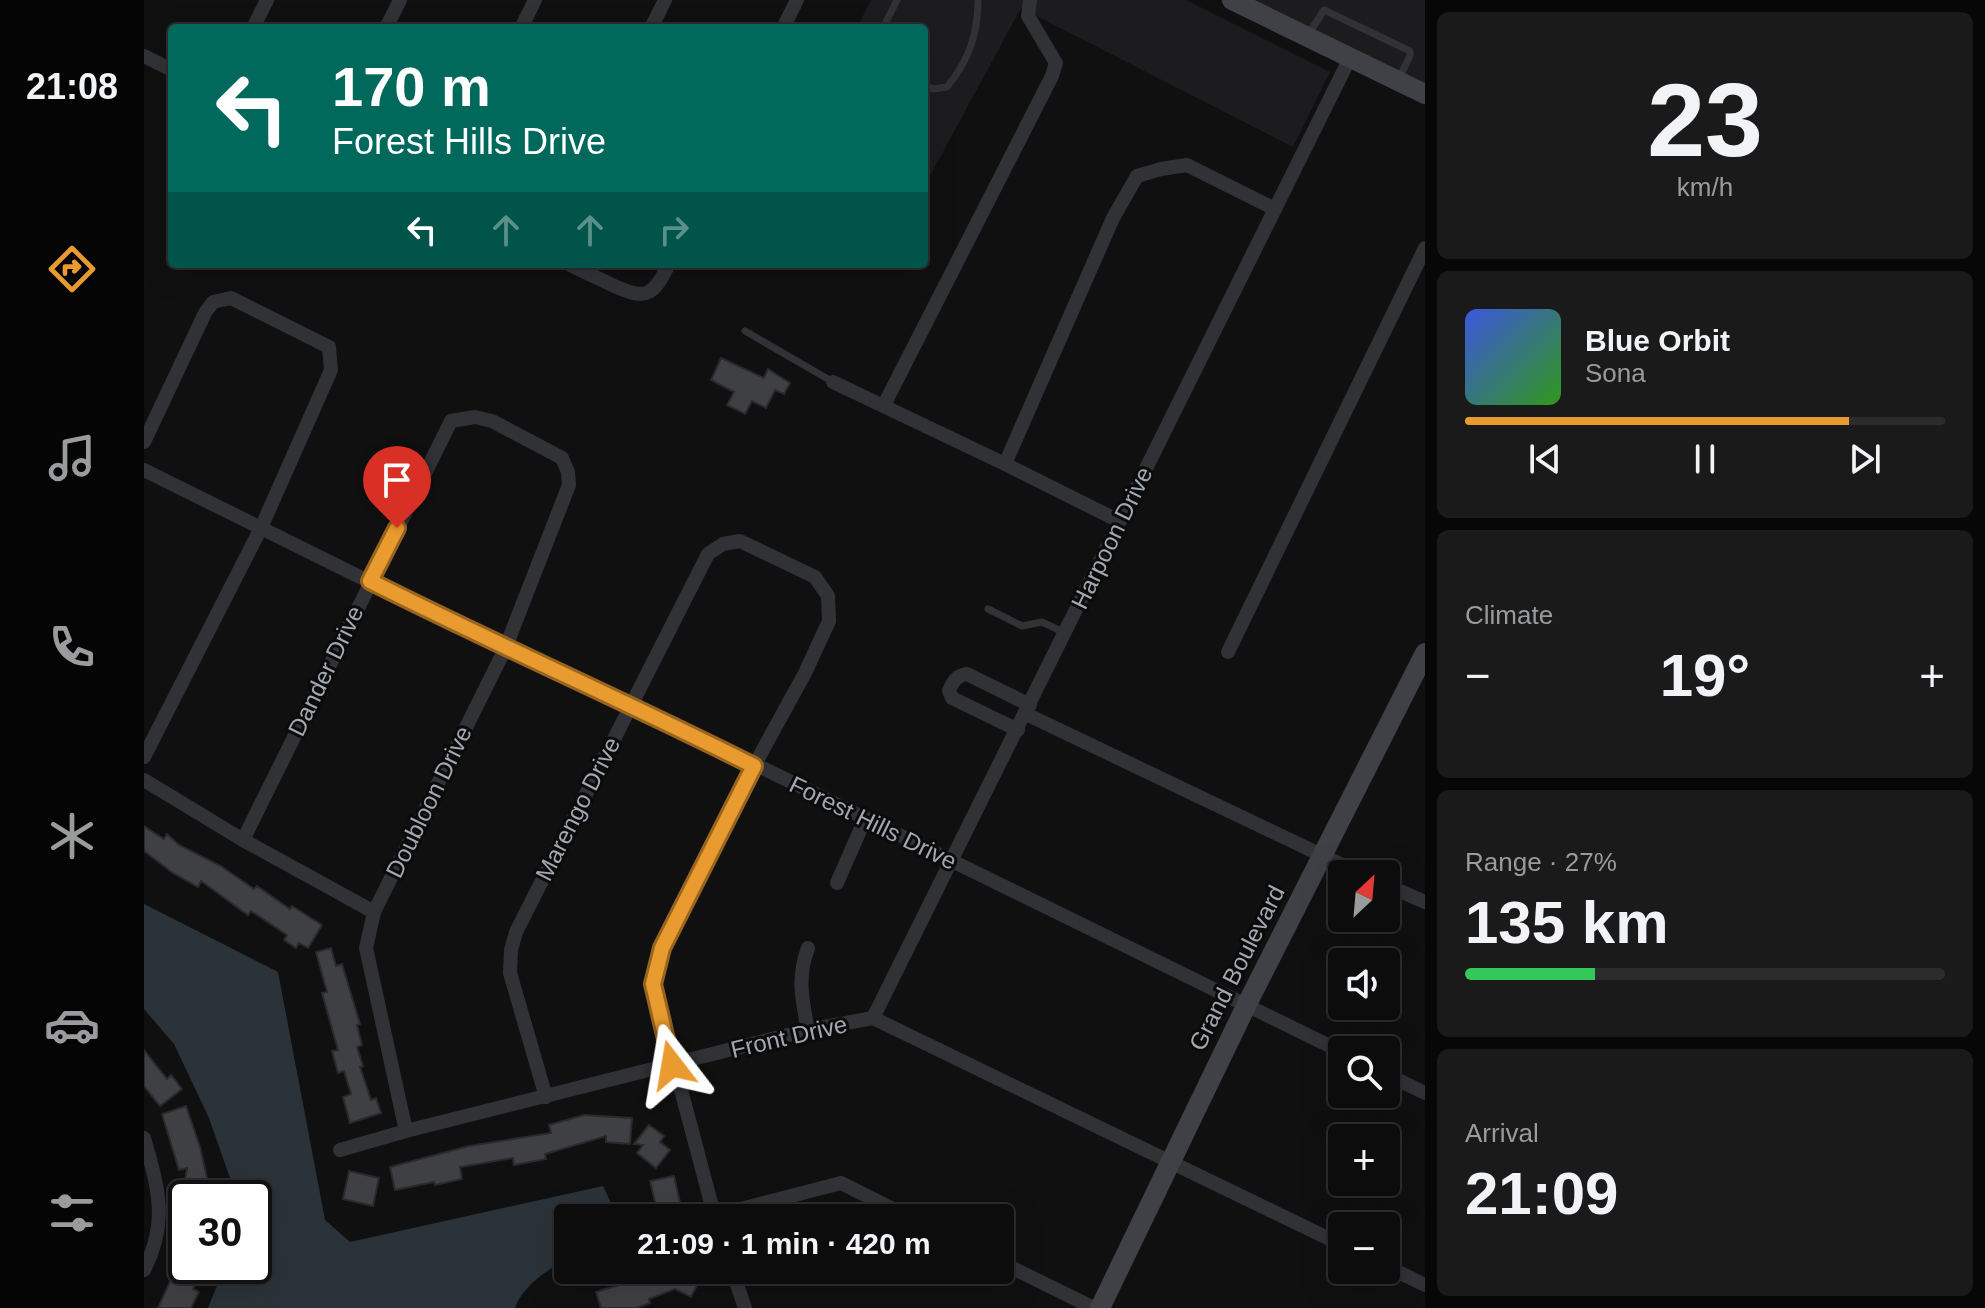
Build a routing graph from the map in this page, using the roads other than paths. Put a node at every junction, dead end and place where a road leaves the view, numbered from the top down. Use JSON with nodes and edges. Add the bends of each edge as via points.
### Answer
{"nodes":[{"id":1,"x":267,"y":0,"type":"edge"},
{"id":2,"x":400,"y":0,"type":"edge"},
{"id":3,"x":535,"y":0,"type":"edge"},
{"id":4,"x":665,"y":0,"type":"edge"},
{"id":5,"x":797,"y":0,"type":"edge"},
{"id":6,"x":897,"y":0,"type":"edge"},
{"id":7,"x":978,"y":0,"type":"edge"},
{"id":8,"x":1030,"y":0,"type":"edge"},
{"id":9,"x":1232,"y":0,"type":"edge"},
{"id":10,"x":255,"y":24,"type":"edge"},
{"id":11,"x":388,"y":24,"type":"edge"},
{"id":12,"x":523,"y":24,"type":"edge"},
{"id":13,"x":653,"y":24,"type":"edge"},
{"id":14,"x":785,"y":24,"type":"edge"},
{"id":15,"x":885,"y":24,"type":"edge"},
{"id":16,"x":1307,"y":37,"type":"junction"},
{"id":17,"x":144,"y":56,"type":"edge"},
{"id":18,"x":1350,"y":58,"type":"junction"},
{"id":19,"x":168,"y":68,"type":"edge"},
{"id":20,"x":1398,"y":81,"type":"junction"},
{"id":21,"x":928,"y":87,"type":"edge"},
{"id":22,"x":1425,"y":94,"type":"edge"},
{"id":23,"x":1275,"y":209,"type":"junction"},
{"id":24,"x":1425,"y":248,"type":"edge"},
{"id":25,"x":577,"y":268,"type":"edge"},
{"id":26,"x":667,"y":268,"type":"edge"},
{"id":27,"x":745,"y":331,"type":"dead end"},
{"id":28,"x":833,"y":382,"type":"joint"},
{"id":29,"x":884,"y":405,"type":"junction"},
{"id":30,"x":144,"y":442,"type":"edge"},
{"id":31,"x":1005,"y":464,"type":"junction"},
{"id":32,"x":144,"y":470,"type":"edge"},
{"id":33,"x":569,"y":485,"type":"joint"},
{"id":34,"x":1119,"y":521,"type":"junction"},
{"id":35,"x":261,"y":528,"type":"junction"},
{"id":36,"x":370,"y":581,"type":"junction"},
{"id":37,"x":988,"y":609,"type":"dead end"},
{"id":38,"x":1065,"y":633,"type":"junction"},
{"id":39,"x":505,"y":649,"type":"junction"},
{"id":40,"x":1228,"y":652,"type":"dead end"},
{"id":41,"x":1425,"y":653,"type":"edge"},
{"id":42,"x":632,"y":704,"type":"junction"},
{"id":43,"x":1028,"y":710,"type":"junction"},
{"id":44,"x":1018,"y":730,"type":"junction"},
{"id":45,"x":144,"y":757,"type":"edge"},
{"id":46,"x":754,"y":766,"type":"junction"},
{"id":47,"x":144,"y":780,"type":"edge"},
{"id":48,"x":865,"y":819,"type":"junction"},
{"id":49,"x":243,"y":840,"type":"junction"},
{"id":50,"x":1323,"y":857,"type":"junction"},
{"id":51,"x":1330,"y":860,"type":"edge"},
{"id":52,"x":951,"y":862,"type":"junction"},
{"id":53,"x":837,"y":883,"type":"dead end"},
{"id":54,"x":1400,"y":891,"type":"edge"},
{"id":55,"x":1425,"y":902,"type":"edge"},
{"id":56,"x":374,"y":912,"type":"junction"},
{"id":57,"x":808,"y":948,"type":"dead end"},
{"id":58,"x":1247,"y":1004,"type":"junction"},
{"id":59,"x":873,"y":1018,"type":"junction"},
{"id":60,"x":808,"y":1030,"type":"junction"},
{"id":61,"x":1328,"y":1045,"type":"edge"},
{"id":62,"x":672,"y":1065,"type":"junction"},
{"id":63,"x":1400,"y":1081,"type":"edge"},
{"id":64,"x":1425,"y":1093,"type":"edge"},
{"id":65,"x":546,"y":1097,"type":"junction"},
{"id":66,"x":406,"y":1131,"type":"junction"},
{"id":67,"x":144,"y":1138,"type":"edge"},
{"id":68,"x":340,"y":1150,"type":"dead end"},
{"id":69,"x":1170,"y":1162,"type":"junction"},
{"id":70,"x":710,"y":1204,"type":"edge"},
{"id":71,"x":763,"y":1204,"type":"edge"},
{"id":72,"x":883,"y":1204,"type":"edge"},
{"id":73,"x":1328,"y":1238,"type":"edge"},
{"id":74,"x":148,"y":1254,"type":"edge"},
{"id":75,"x":1014,"y":1269,"type":"edge"},
{"id":76,"x":144,"y":1270,"type":"edge"},
{"id":77,"x":1400,"y":1273,"type":"edge"},
{"id":78,"x":737,"y":1284,"type":"edge"},
{"id":79,"x":1425,"y":1285,"type":"edge"},
{"id":80,"x":745,"y":1308,"type":"edge"},
{"id":81,"x":1097,"y":1308,"type":"edge"}],
"edges":[{"from":1,"to":10,"type":"street"},
{"from":2,"to":11,"type":"street"},
{"from":3,"to":12,"type":"street"},
{"from":4,"to":13,"type":"street"},
{"from":5,"to":14,"type":"street"},
{"from":6,"to":15,"type":"lane"},
{"from":7,"to":21,"type":"lane","via":[[974,43],[955,77],[947,87]]},
{"from":8,"to":29,"type":"street","via":[[1028,16],[1056,63],[1052,76]]},
{"from":9,"to":16,"type":"street"},
{"from":16,"to":18,"type":"street"},
{"from":16,"to":20,"type":"lane","via":[[1324,10],[1368,29],[1410,51]]},
{"from":17,"to":19,"type":"street"},
{"from":18,"to":20,"type":"street"},
{"from":18,"to":23,"type":"street","name":"Harpoon Drive"},
{"from":20,"to":22,"type":"street"},
{"from":23,"to":31,"type":"street","via":[[1187,165],[1137,176],[1113,218]]},
{"from":23,"to":34,"type":"street","name":"Harpoon Drive"},
{"from":24,"to":40,"type":"street"},
{"from":25,"to":26,"type":"street","via":[[634,296],[660,284]]},
{"from":27,"to":28,"type":"lane"},
{"from":28,"to":29,"type":"street"},
{"from":29,"to":31,"type":"street"},
{"from":30,"to":35,"type":"street","via":[[213,302],[231,298],[329,347],[331,370]]},
{"from":31,"to":34,"type":"street"},
{"from":32,"to":35,"type":"street","name":"Forest Hills Drive"},
{"from":33,"to":36,"type":"street","name":"Dander Drive","via":[[562,458],[492,421],[451,421]]},
{"from":33,"to":39,"type":"street","name":"Doubloon Drive"},
{"from":34,"to":38,"type":"street","name":"Harpoon Drive"},
{"from":35,"to":36,"type":"street","name":"Forest Hills Drive"},
{"from":35,"to":45,"type":"street"},
{"from":36,"to":39,"type":"street","name":"Forest Hills Drive"},
{"from":36,"to":49,"type":"street","name":"Dander Drive"},
{"from":37,"to":38,"type":"lane","via":[[1022,626],[1042,622]]},
{"from":38,"to":43,"type":"street","name":"Harpoon Drive"},
{"from":39,"to":42,"type":"street","name":"Forest Hills Drive"},
{"from":39,"to":56,"type":"street","name":"Doubloon Drive"},
{"from":41,"to":50,"type":"street","name":"Grand Boulevard"},
{"from":42,"to":46,"type":"street","name":"Forest Hills Drive"},
{"from":42,"to":46,"type":"street","name":"Marengo Drive","via":[[708,554],[740,541],[815,577],[828,596],[829,621]]},
{"from":42,"to":65,"type":"street","name":"Marengo Drive","via":[[511,950],[510,973]]},
{"from":43,"to":44,"type":"street","name":"Harpoon Drive"},
{"from":43,"to":44,"type":"street","via":[[967,674],[953,681],[952,698]]},
{"from":43,"to":50,"type":"street"},
{"from":44,"to":52,"type":"street","name":"Harpoon Drive"},
{"from":46,"to":48,"type":"street","name":"Forest Hills Drive"},
{"from":46,"to":62,"type":"street","via":[[662,948],[653,984]]},
{"from":47,"to":49,"type":"street"},
{"from":48,"to":52,"type":"street","name":"Forest Hills Drive"},
{"from":48,"to":53,"type":"street"},
{"from":49,"to":56,"type":"street"},
{"from":50,"to":51,"type":"street"},
{"from":50,"to":58,"type":"street","name":"Grand Boulevard"},
{"from":52,"to":58,"type":"street","name":"Forest Hills Drive"},
{"from":52,"to":59,"type":"street","name":"Harpoon Drive"},
{"from":54,"to":55,"type":"street"},
{"from":56,"to":66,"type":"street","name":"Doubloon Drive","via":[[366,948]]},
{"from":57,"to":60,"type":"street","via":[[800,989]]},
{"from":58,"to":61,"type":"street","name":"Forest Hills Drive"},
{"from":58,"to":69,"type":"street","name":"Grand Boulevard"},
{"from":59,"to":60,"type":"street","name":"Front Drive"},
{"from":59,"to":69,"type":"street","name":"Front Drive"},
{"from":60,"to":62,"type":"street","name":"Front Drive"},
{"from":62,"to":65,"type":"street","name":"Front Drive"},
{"from":62,"to":70,"type":"street"},
{"from":63,"to":64,"type":"street"},
{"from":65,"to":66,"type":"street","name":"Front Drive"},
{"from":66,"to":68,"type":"street","name":"Front Drive"},
{"from":67,"to":74,"type":"street","via":[[161,1218]]},
{"from":69,"to":73,"type":"street","name":"Front Drive"},
{"from":69,"to":81,"type":"street","name":"Grand Boulevard"},
{"from":71,"to":72,"type":"street","via":[[841,1183]]},
{"from":74,"to":76,"type":"street"},
{"from":75,"to":81,"type":"street"},
{"from":77,"to":79,"type":"street"},
{"from":78,"to":80,"type":"street"}]}
